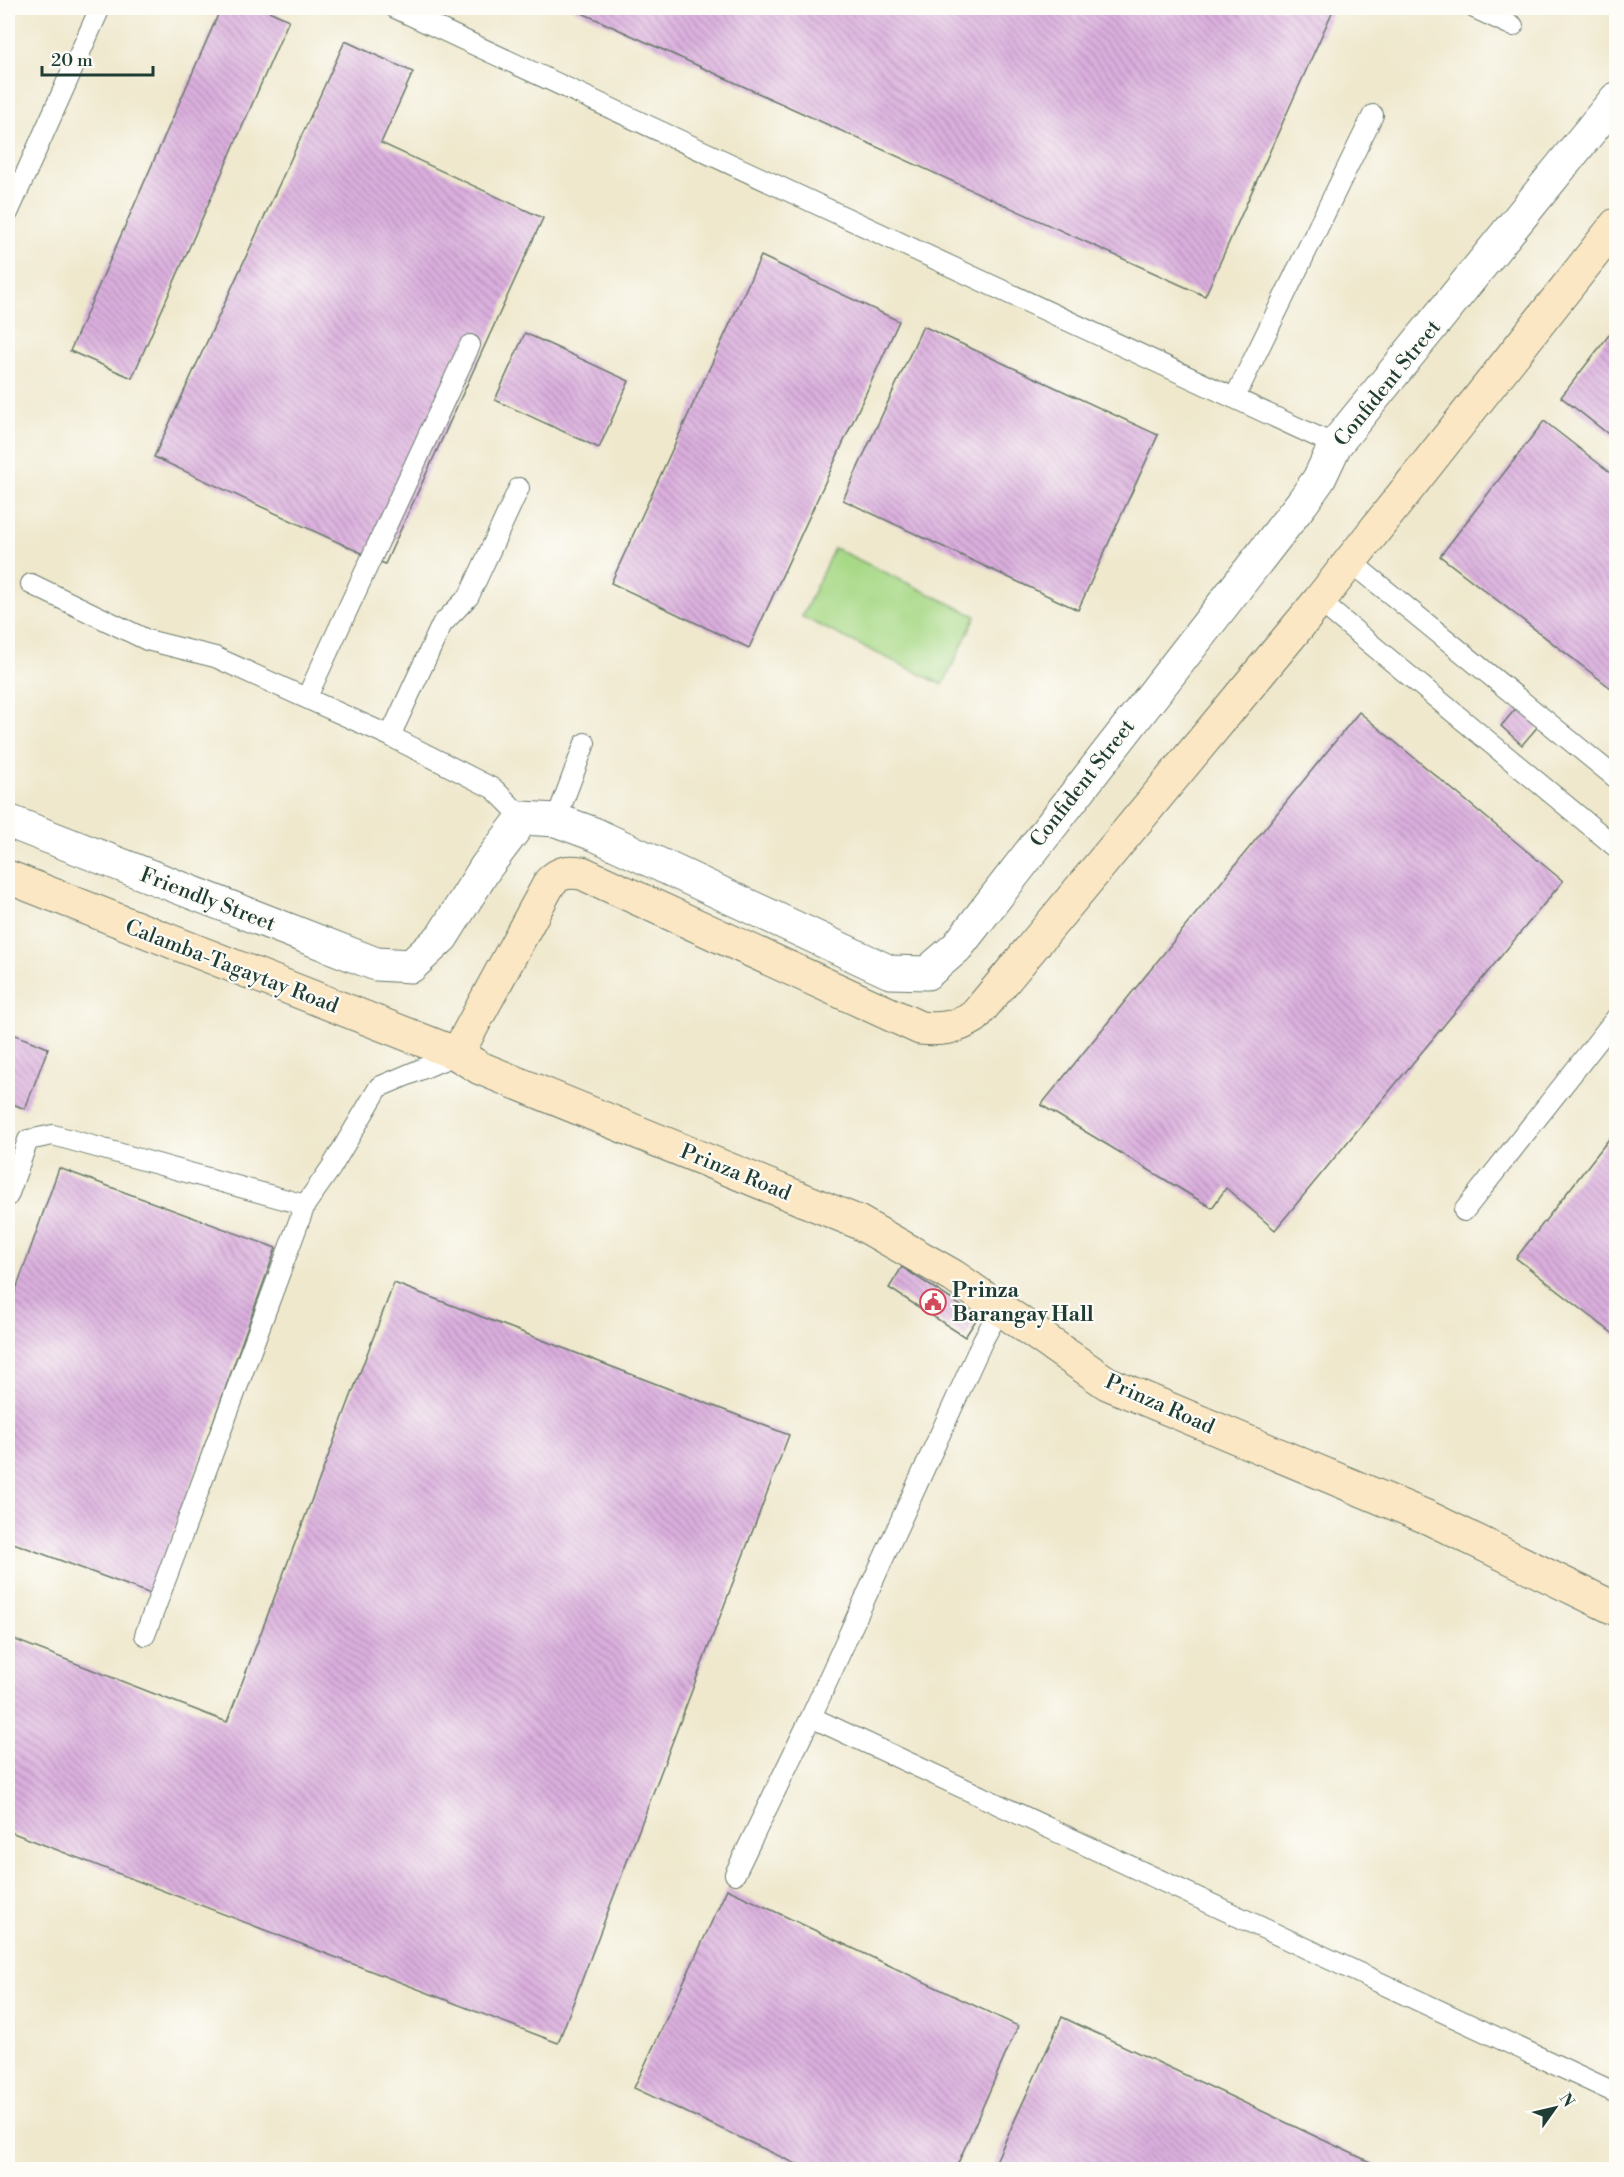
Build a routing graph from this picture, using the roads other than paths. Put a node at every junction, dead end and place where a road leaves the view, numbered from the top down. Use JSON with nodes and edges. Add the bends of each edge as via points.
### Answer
{"nodes":[{"id":1,"x":100,"y":8,"type":"edge"},
{"id":2,"x":395,"y":8,"type":"edge"},
{"id":3,"x":1474,"y":8,"type":"edge"},
{"id":4,"x":1513,"y":26,"type":"dead end"},
{"id":5,"x":1617,"y":99,"type":"edge"},
{"id":6,"x":1373,"y":115,"type":"dead end"},
{"id":7,"x":8,"y":213,"type":"edge"},
{"id":8,"x":1617,"y":225,"type":"edge"},
{"id":9,"x":470,"y":345,"type":"dead end"},
{"id":10,"x":1235,"y":397,"type":"junction"},
{"id":11,"x":1335,"y":445,"type":"junction"},
{"id":12,"x":519,"y":488,"type":"dead end"},
{"id":13,"x":1350,"y":561,"type":"junction"},
{"id":14,"x":31,"y":584,"type":"dead end"},
{"id":15,"x":1319,"y":601,"type":"junction"},
{"id":16,"x":307,"y":697,"type":"junction"},
{"id":17,"x":390,"y":736,"type":"junction"},
{"id":18,"x":585,"y":743,"type":"dead end"},
{"id":19,"x":1617,"y":778,"type":"edge"},
{"id":20,"x":523,"y":818,"type":"junction"},
{"id":21,"x":556,"y":820,"type":"junction"},
{"id":22,"x":8,"y":821,"type":"edge"},
{"id":23,"x":1617,"y":847,"type":"edge"},
{"id":24,"x":8,"y":878,"type":"edge"},
{"id":25,"x":1617,"y":1018,"type":"edge"},
{"id":26,"x":457,"y":1054,"type":"junction"},
{"id":27,"x":8,"y":1197,"type":"edge"},
{"id":28,"x":305,"y":1205,"type":"junction"},
{"id":29,"x":1464,"y":1211,"type":"dead end"},
{"id":30,"x":1000,"y":1309,"type":"junction"},
{"id":31,"x":1617,"y":1609,"type":"edge"},
{"id":32,"x":145,"y":1635,"type":"dead end"},
{"id":33,"x":811,"y":1717,"type":"junction"},
{"id":34,"x":735,"y":1874,"type":"dead end"},
{"id":35,"x":1617,"y":2093,"type":"edge"}],
"edges":[{"from":1,"to":7,"type":"lane"},
{"from":2,"to":10,"type":"lane"},
{"from":3,"to":4,"type":"lane"},
{"from":5,"to":11,"type":"street","name":"Confident Street"},
{"from":6,"to":10,"type":"lane"},
{"from":8,"to":13,"type":"main road"},
{"from":9,"to":16,"type":"lane"},
{"from":10,"to":11,"type":"lane"},
{"from":11,"to":21,"type":"street","name":"Confident Street","via":[[1302,504],[957,947],[927,973],[890,972]]},
{"from":12,"to":17,"type":"lane","via":[[469,596],[442,624]]},
{"from":13,"to":15,"type":"main road"},
{"from":13,"to":19,"type":"lane"},
{"from":14,"to":16,"type":"lane","via":[[147,640],[215,657]]},
{"from":15,"to":23,"type":"lane"},
{"from":15,"to":26,"type":"main road","via":[[974,1017],[961,1025],[939,1030],[920,1028],[582,873],[569,871],[557,874],[549,882]]},
{"from":16,"to":17,"type":"lane"},
{"from":17,"to":20,"type":"lane","via":[[494,789]]},
{"from":18,"to":21,"type":"lane"},
{"from":20,"to":21,"type":"street","name":"Confident Street"},
{"from":20,"to":22,"type":"street","name":"Friendly Street","via":[[486,867],[442,937],[411,966],[376,964]]},
{"from":24,"to":26,"type":"main road","name":"Calamba-Tagaytay Road"},
{"from":25,"to":29,"type":"lane"},
{"from":26,"to":28,"type":"lane","via":[[379,1087]]},
{"from":26,"to":30,"type":"main road","name":"Prinza Road","via":[[480,1068],[858,1222],[953,1276]]},
{"from":27,"to":28,"type":"lane","via":[[28,1140],[53,1135]]},
{"from":28,"to":32,"type":"lane"},
{"from":30,"to":31,"type":"main road","name":"Prinza Road","via":[[1107,1383],[1429,1518]]},
{"from":30,"to":33,"type":"lane"},
{"from":33,"to":34,"type":"lane"},
{"from":33,"to":35,"type":"lane"}]}
